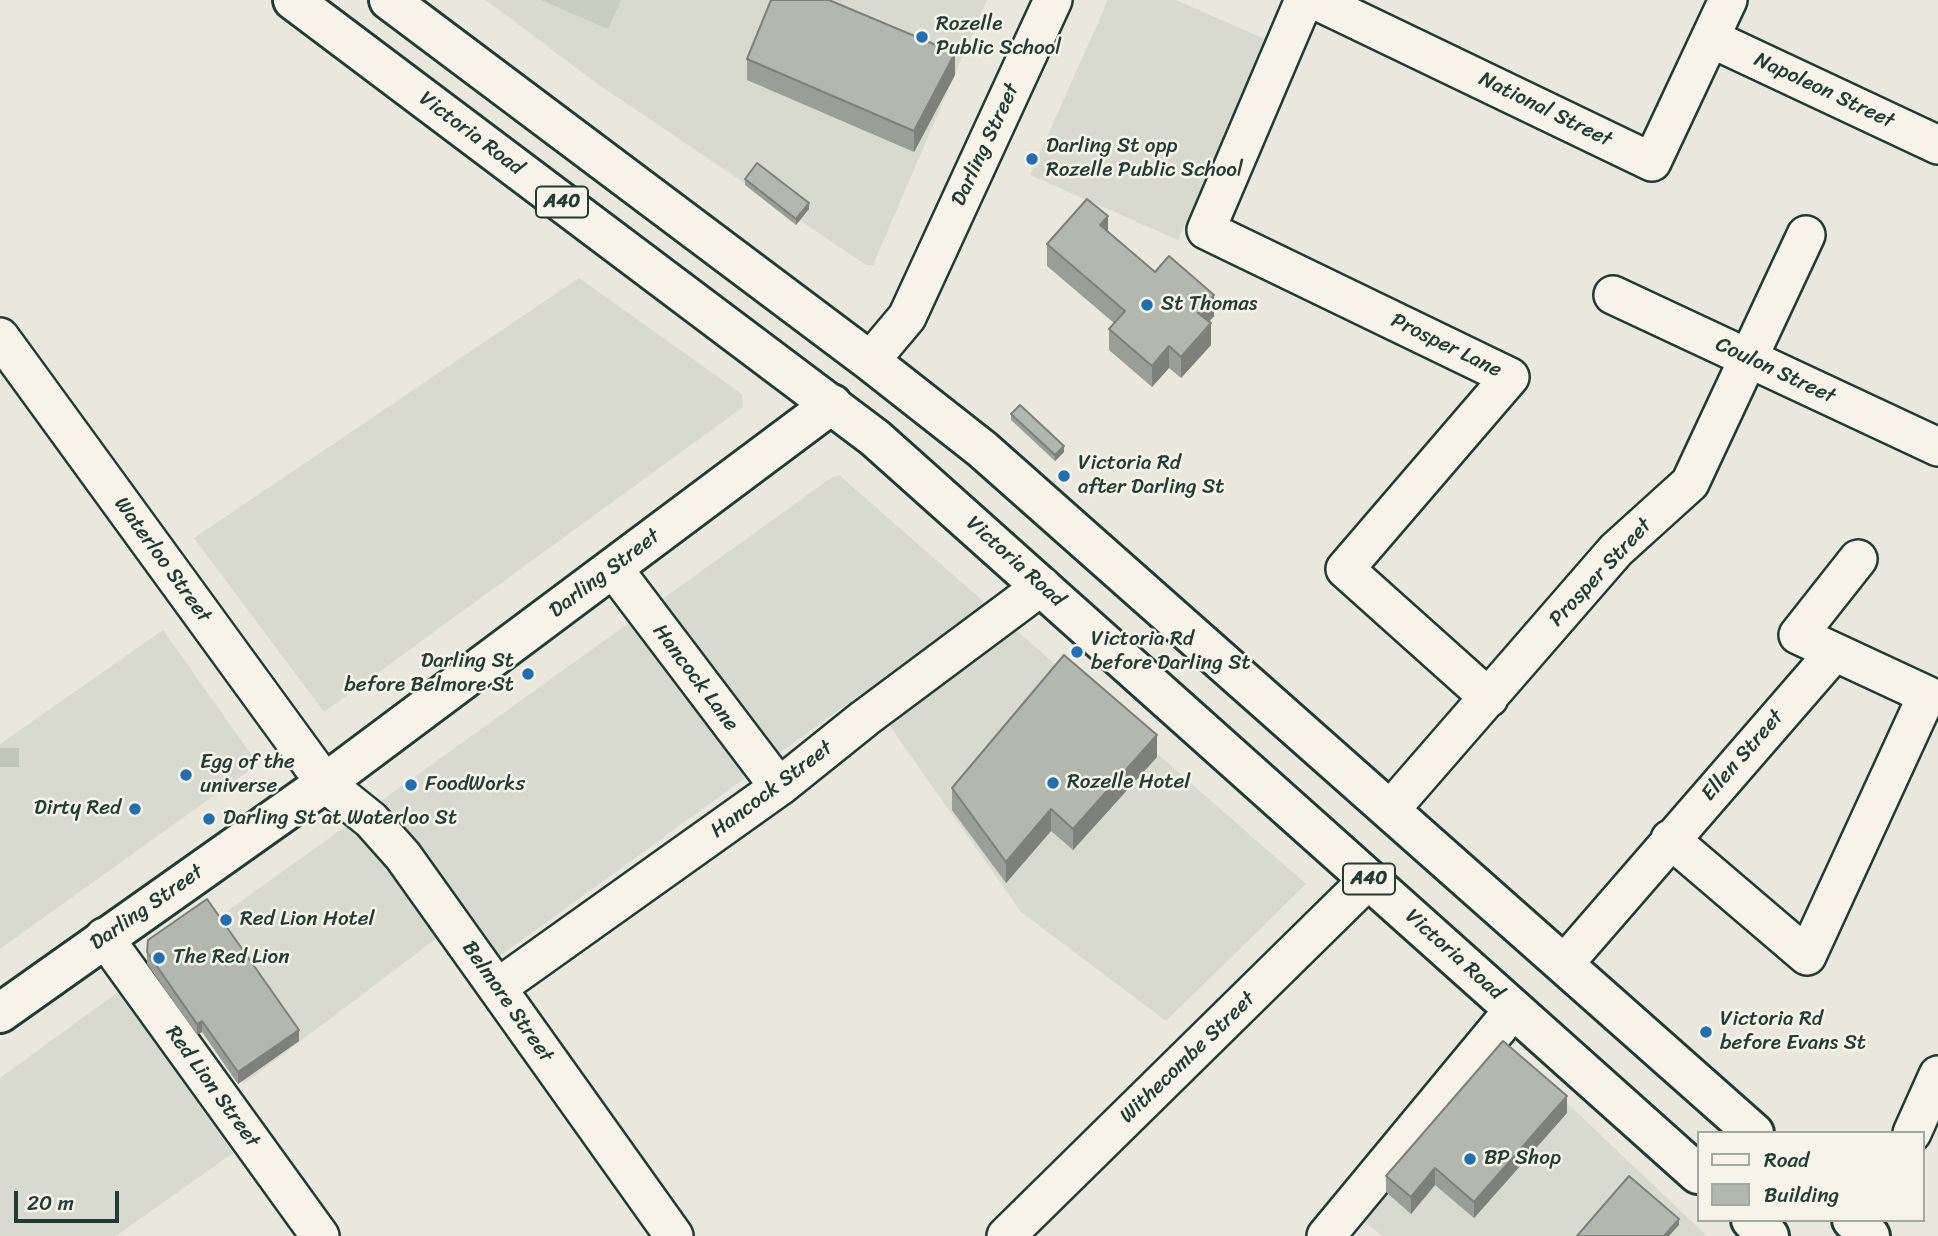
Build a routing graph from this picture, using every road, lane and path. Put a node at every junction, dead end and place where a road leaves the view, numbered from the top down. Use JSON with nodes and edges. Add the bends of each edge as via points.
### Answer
{"nodes":[{"id":1,"x":293,"y":0,"type":"edge"},
{"id":2,"x":389,"y":0,"type":"edge"},
{"id":3,"x":1053,"y":0,"type":"edge"},
{"id":4,"x":1304,"y":0,"type":"edge"},
{"id":5,"x":1315,"y":0,"type":"edge"},
{"id":6,"x":1728,"y":0,"type":"edge"},
{"id":7,"x":1710,"y":38,"type":"junction"},
{"id":8,"x":1938,"y":145,"type":"edge"},
{"id":9,"x":1807,"y":235,"type":"dead end"},
{"id":10,"x":1613,"y":295,"type":"dead end"},
{"id":11,"x":0,"y":337,"type":"edge"},
{"id":12,"x":1751,"y":359,"type":"junction"},
{"id":13,"x":870,"y":361,"type":"junction"},
{"id":14,"x":832,"y":404,"type":"junction"},
{"id":15,"x":1938,"y":447,"type":"edge"},
{"id":16,"x":1858,"y":558,"type":"dead end"},
{"id":17,"x":613,"y":568,"type":"junction"},
{"id":18,"x":1042,"y":586,"type":"junction"},
{"id":19,"x":1833,"y":654,"type":"junction"},
{"id":20,"x":1489,"y":698,"type":"junction"},
{"id":21,"x":325,"y":783,"type":"junction"},
{"id":22,"x":779,"y":787,"type":"junction"},
{"id":23,"x":1390,"y":810,"type":"junction"},
{"id":24,"x":1670,"y":838,"type":"junction"},
{"id":25,"x":1369,"y":879,"type":"junction"},
{"id":26,"x":104,"y":937,"type":"junction"},
{"id":27,"x":1564,"y":964,"type":"junction"},
{"id":28,"x":497,"y":988,"type":"junction"},
{"id":29,"x":1514,"y":1009,"type":"junction"},
{"id":30,"x":0,"y":1013,"type":"edge"},
{"id":31,"x":1938,"y":1075,"type":"edge"},
{"id":32,"x":1752,"y":1131,"type":"edge"},
{"id":33,"x":1913,"y":1131,"type":"edge"},
{"id":34,"x":1696,"y":1172,"type":"edge"},
{"id":35,"x":1753,"y":1222,"type":"edge"},
{"id":36,"x":1854,"y":1222,"type":"edge"},
{"id":37,"x":320,"y":1236,"type":"edge"},
{"id":38,"x":674,"y":1236,"type":"edge"},
{"id":39,"x":1006,"y":1236,"type":"edge"},
{"id":40,"x":1326,"y":1236,"type":"edge"},
{"id":41,"x":1769,"y":1236,"type":"edge"},
{"id":42,"x":1871,"y":1236,"type":"edge"}],
"edges":[{"from":1,"to":14,"type":"main road","name":"Victoria Road","number":"A40"},
{"from":2,"to":13,"type":"main road","number":"A40"},
{"from":3,"to":13,"type":"street","name":"Darling Street","via":[[907,317]]},
{"from":4,"to":20,"type":"street","name":"Prosper Lane","via":[[1206,230],[1510,377],[1345,569]]},
{"from":5,"to":7,"type":"street","name":"National Street","via":[[1652,162]]},
{"from":6,"to":7,"type":"street","name":"National Street"},
{"from":7,"to":8,"type":"street","name":"Napoleon Street"},
{"from":9,"to":12,"type":"street","name":"Prosper Street"},
{"from":10,"to":12,"type":"street","name":"Coulon Street"},
{"from":11,"to":21,"type":"street","name":"Waterloo Street"},
{"from":12,"to":15,"type":"street","name":"Coulon Street"},
{"from":12,"to":20,"type":"street","name":"Prosper Street","via":[[1690,483],[1616,550]]},
{"from":13,"to":14,"type":"main road","name":"Darling Street"},
{"from":13,"to":23,"type":"main road","number":"A40","via":[[982,449]]},
{"from":14,"to":17,"type":"main road","name":"Darling Street"},
{"from":14,"to":18,"type":"main road","name":"Victoria Road","number":"A40"},
{"from":16,"to":19,"type":"street","via":[[1798,635]]},
{"from":17,"to":21,"type":"main road","name":"Darling Street"},
{"from":17,"to":22,"type":"street","name":"Hancock Lane"},
{"from":18,"to":22,"type":"street","name":"Hancock Street"},
{"from":18,"to":25,"type":"main road","name":"Victoria Road","number":"A40"},
{"from":19,"to":24,"type":"street","name":"Ellen Street"},
{"from":19,"to":24,"type":"street","via":[[1927,695],[1807,956]]},
{"from":20,"to":23,"type":"street","name":"Prosper Street"},
{"from":21,"to":26,"type":"main road","name":"Darling Street"},
{"from":21,"to":28,"type":"street","name":"Belmore Street","via":[[371,820],[403,856]]},
{"from":22,"to":28,"type":"street","name":"Hancock Street"},
{"from":23,"to":27,"type":"main road","number":"A40"},
{"from":24,"to":27,"type":"street","name":"Ellen Street"},
{"from":25,"to":29,"type":"main road","name":"Victoria Road","number":"A40"},
{"from":25,"to":39,"type":"street","name":"Withecombe Street"},
{"from":26,"to":30,"type":"main road","name":"Darling Street"},
{"from":26,"to":37,"type":"street","name":"Red Lion Street"},
{"from":27,"to":32,"type":"main road","number":"A40"},
{"from":28,"to":38,"type":"street","name":"Belmore Street"},
{"from":29,"to":34,"type":"main road","name":"Victoria Road","number":"A40"},
{"from":29,"to":40,"type":"street"},
{"from":31,"to":33,"type":"street"},
{"from":35,"to":41,"type":"main road"},
{"from":36,"to":42,"type":"main road"}]}
